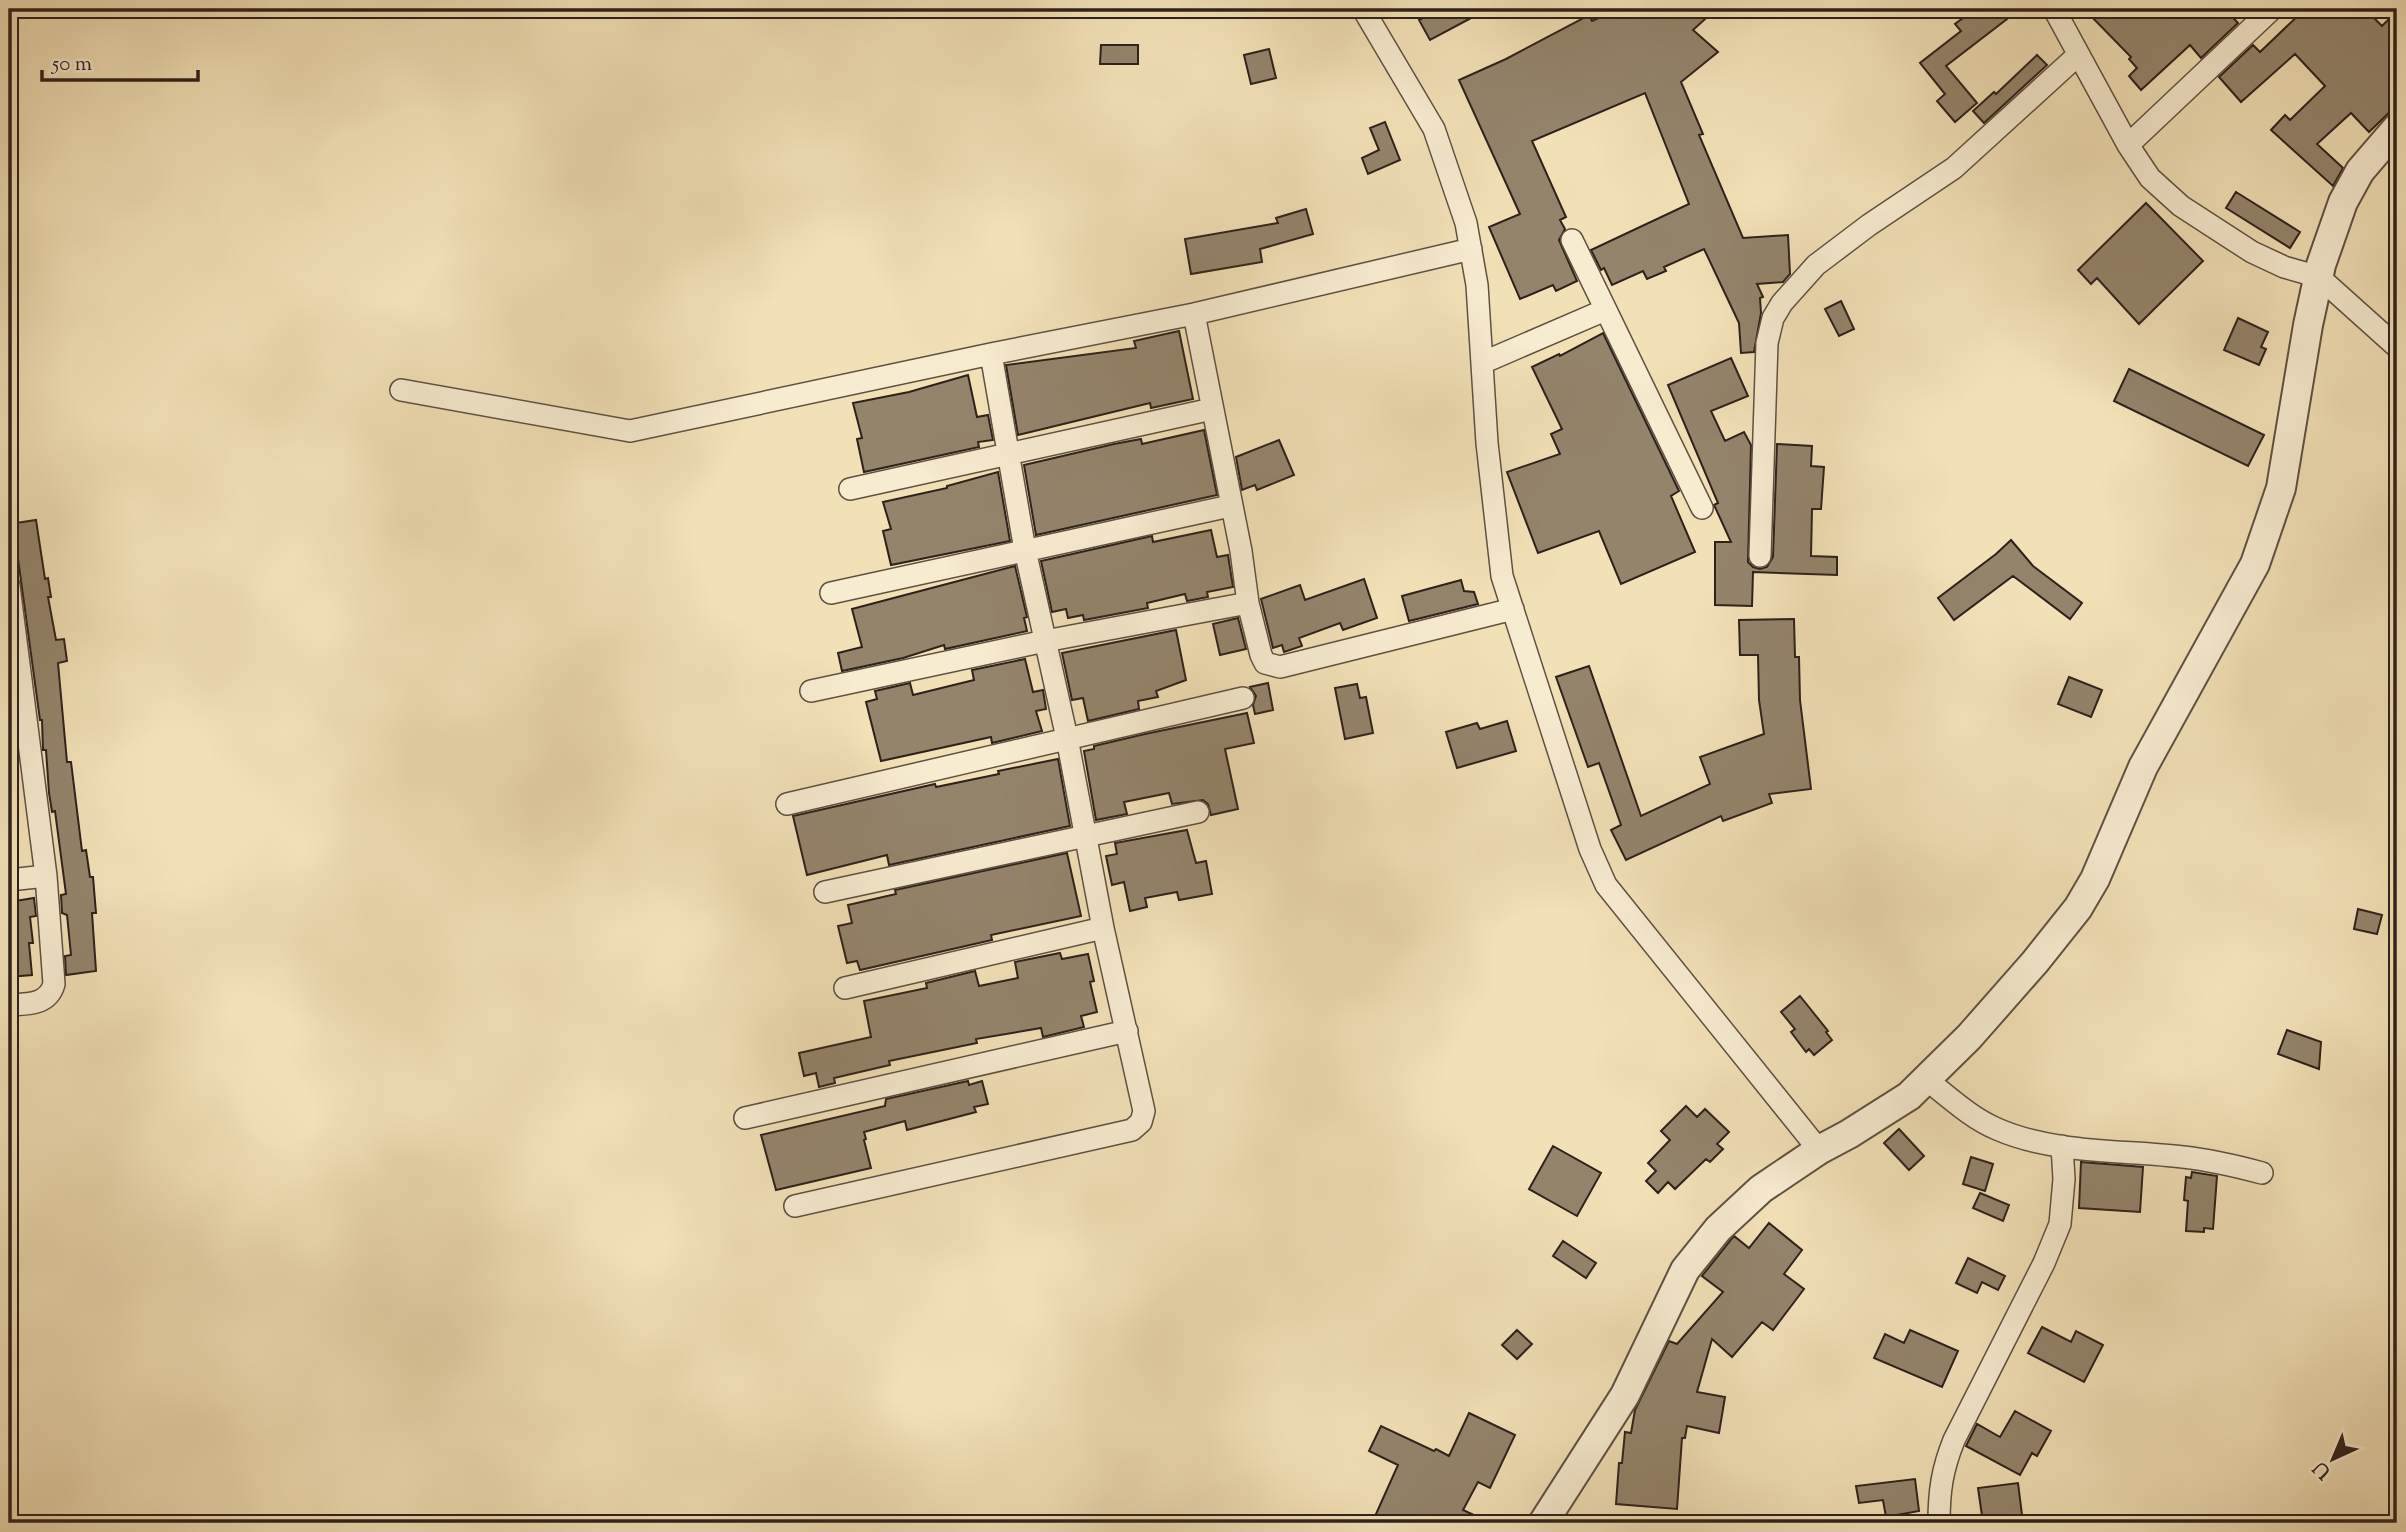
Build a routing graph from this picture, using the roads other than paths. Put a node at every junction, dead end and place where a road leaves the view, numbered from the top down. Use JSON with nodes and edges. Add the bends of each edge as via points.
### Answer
{"nodes":[{"id":1,"x":1363,"y":9,"type":"edge"},
{"id":2,"x":2054,"y":9,"type":"edge"},
{"id":3,"x":2272,"y":9,"type":"edge"},
{"id":4,"x":2078,"y":55,"type":"junction"},
{"id":5,"x":2397,"y":128,"type":"edge"},
{"id":6,"x":2128,"y":145,"type":"junction"},
{"id":7,"x":1572,"y":240,"type":"dead end"},
{"id":8,"x":1471,"y":249,"type":"junction"},
{"id":9,"x":2319,"y":277,"type":"junction"},
{"id":10,"x":1605,"y":310,"type":"junction"},
{"id":11,"x":1194,"y":314,"type":"junction"},
{"id":12,"x":2397,"y":347,"type":"edge"},
{"id":13,"x":991,"y":354,"type":"junction"},
{"id":14,"x":1482,"y":363,"type":"junction"},
{"id":15,"x":401,"y":390,"type":"dead end"},
{"id":16,"x":1212,"y":409,"type":"junction"},
{"id":17,"x":1007,"y":455,"type":"junction"},
{"id":18,"x":850,"y":489,"type":"dead end"},
{"id":19,"x":1230,"y":506,"type":"junction"},
{"id":20,"x":1702,"y":508,"type":"dead end"},
{"id":21,"x":1025,"y":550,"type":"junction"},
{"id":22,"x":1760,"y":555,"type":"dead end"},
{"id":23,"x":9,"y":586,"type":"edge"},
{"id":24,"x":831,"y":593,"type":"dead end"},
{"id":25,"x":1248,"y":603,"type":"junction"},
{"id":26,"x":1513,"y":609,"type":"junction"},
{"id":27,"x":1045,"y":641,"type":"junction"},
{"id":28,"x":811,"y":691,"type":"dead end"},
{"id":29,"x":1243,"y":698,"type":"dead end"},
{"id":30,"x":1066,"y":738,"type":"junction"},
{"id":31,"x":787,"y":804,"type":"dead end"},
{"id":32,"x":1198,"y":812,"type":"dead end"},
{"id":33,"x":1086,"y":836,"type":"junction"},
{"id":34,"x":46,"y":876,"type":"junction"},
{"id":35,"x":9,"y":880,"type":"edge"},
{"id":36,"x":825,"y":892,"type":"dead end"},
{"id":37,"x":1103,"y":929,"type":"junction"},
{"id":38,"x":845,"y":988,"type":"dead end"},
{"id":39,"x":9,"y":1005,"type":"edge"},
{"id":40,"x":1127,"y":1031,"type":"junction"},
{"id":41,"x":1927,"y":1080,"type":"junction"},
{"id":42,"x":745,"y":1118,"type":"dead end"},
{"id":43,"x":2062,"y":1146,"type":"junction"},
{"id":44,"x":1819,"y":1150,"type":"junction"},
{"id":45,"x":2262,"y":1173,"type":"dead end"},
{"id":46,"x":795,"y":1206,"type":"dead end"},
{"id":47,"x":1543,"y":1523,"type":"edge"},
{"id":48,"x":1939,"y":1523,"type":"edge"}],
"edges":[{"from":1,"to":8,"type":"street","via":[[1434,129]]},
{"from":2,"to":4,"type":"street"},
{"from":3,"to":6,"type":"street"},
{"from":4,"to":6,"type":"street"},
{"from":4,"to":22,"type":"street","via":[[1954,168],[1816,265],[1782,303],[1773,318],[1768,343]]},
{"from":5,"to":9,"type":"street","via":[[2360,171],[2343,202]]},
{"from":6,"to":9,"type":"street","via":[[2150,178],[2181,206],[2267,260]]},
{"from":7,"to":10,"type":"street"},
{"from":8,"to":11,"type":"street"},
{"from":8,"to":14,"type":"street"},
{"from":9,"to":12,"type":"street"},
{"from":9,"to":41,"type":"street","via":[[2281,488],[2255,564],[2143,767],[2078,908],[2027,972]]},
{"from":10,"to":14,"type":"street"},
{"from":10,"to":20,"type":"street"},
{"from":11,"to":13,"type":"street"},
{"from":11,"to":16,"type":"street"},
{"from":13,"to":15,"type":"street","via":[[630,431]]},
{"from":13,"to":17,"type":"street"},
{"from":14,"to":26,"type":"street","via":[[1498,546]]},
{"from":16,"to":17,"type":"street"},
{"from":16,"to":19,"type":"street"},
{"from":17,"to":18,"type":"street"},
{"from":17,"to":21,"type":"street"},
{"from":19,"to":21,"type":"street"},
{"from":19,"to":25,"type":"street"},
{"from":21,"to":24,"type":"street"},
{"from":21,"to":27,"type":"street"},
{"from":23,"to":34,"type":"street"},
{"from":25,"to":26,"type":"street","via":[[1262,659],[1280,667]]},
{"from":25,"to":27,"type":"street"},
{"from":26,"to":44,"type":"street","via":[[1590,849],[1606,884]]},
{"from":27,"to":28,"type":"street"},
{"from":27,"to":30,"type":"street"},
{"from":29,"to":30,"type":"street"},
{"from":30,"to":31,"type":"street"},
{"from":30,"to":33,"type":"street"},
{"from":32,"to":33,"type":"street"},
{"from":33,"to":36,"type":"street"},
{"from":33,"to":37,"type":"street"},
{"from":34,"to":35,"type":"street"},
{"from":34,"to":39,"type":"street","via":[[52,992],[31,1004]]},
{"from":37,"to":38,"type":"street"},
{"from":37,"to":40,"type":"street"},
{"from":40,"to":42,"type":"street"},
{"from":40,"to":46,"type":"street","via":[[1144,1111],[1132,1130]]},
{"from":41,"to":43,"type":"street","via":[[1973,1117],[1999,1130]]},
{"from":41,"to":44,"type":"street","via":[[1887,1111]]},
{"from":43,"to":45,"type":"street","via":[[2210,1160]]},
{"from":43,"to":48,"type":"street","via":[[2060,1224],[1943,1467]]},
{"from":44,"to":47,"type":"street","via":[[1738,1208],[1685,1270],[1625,1395]]}]}
